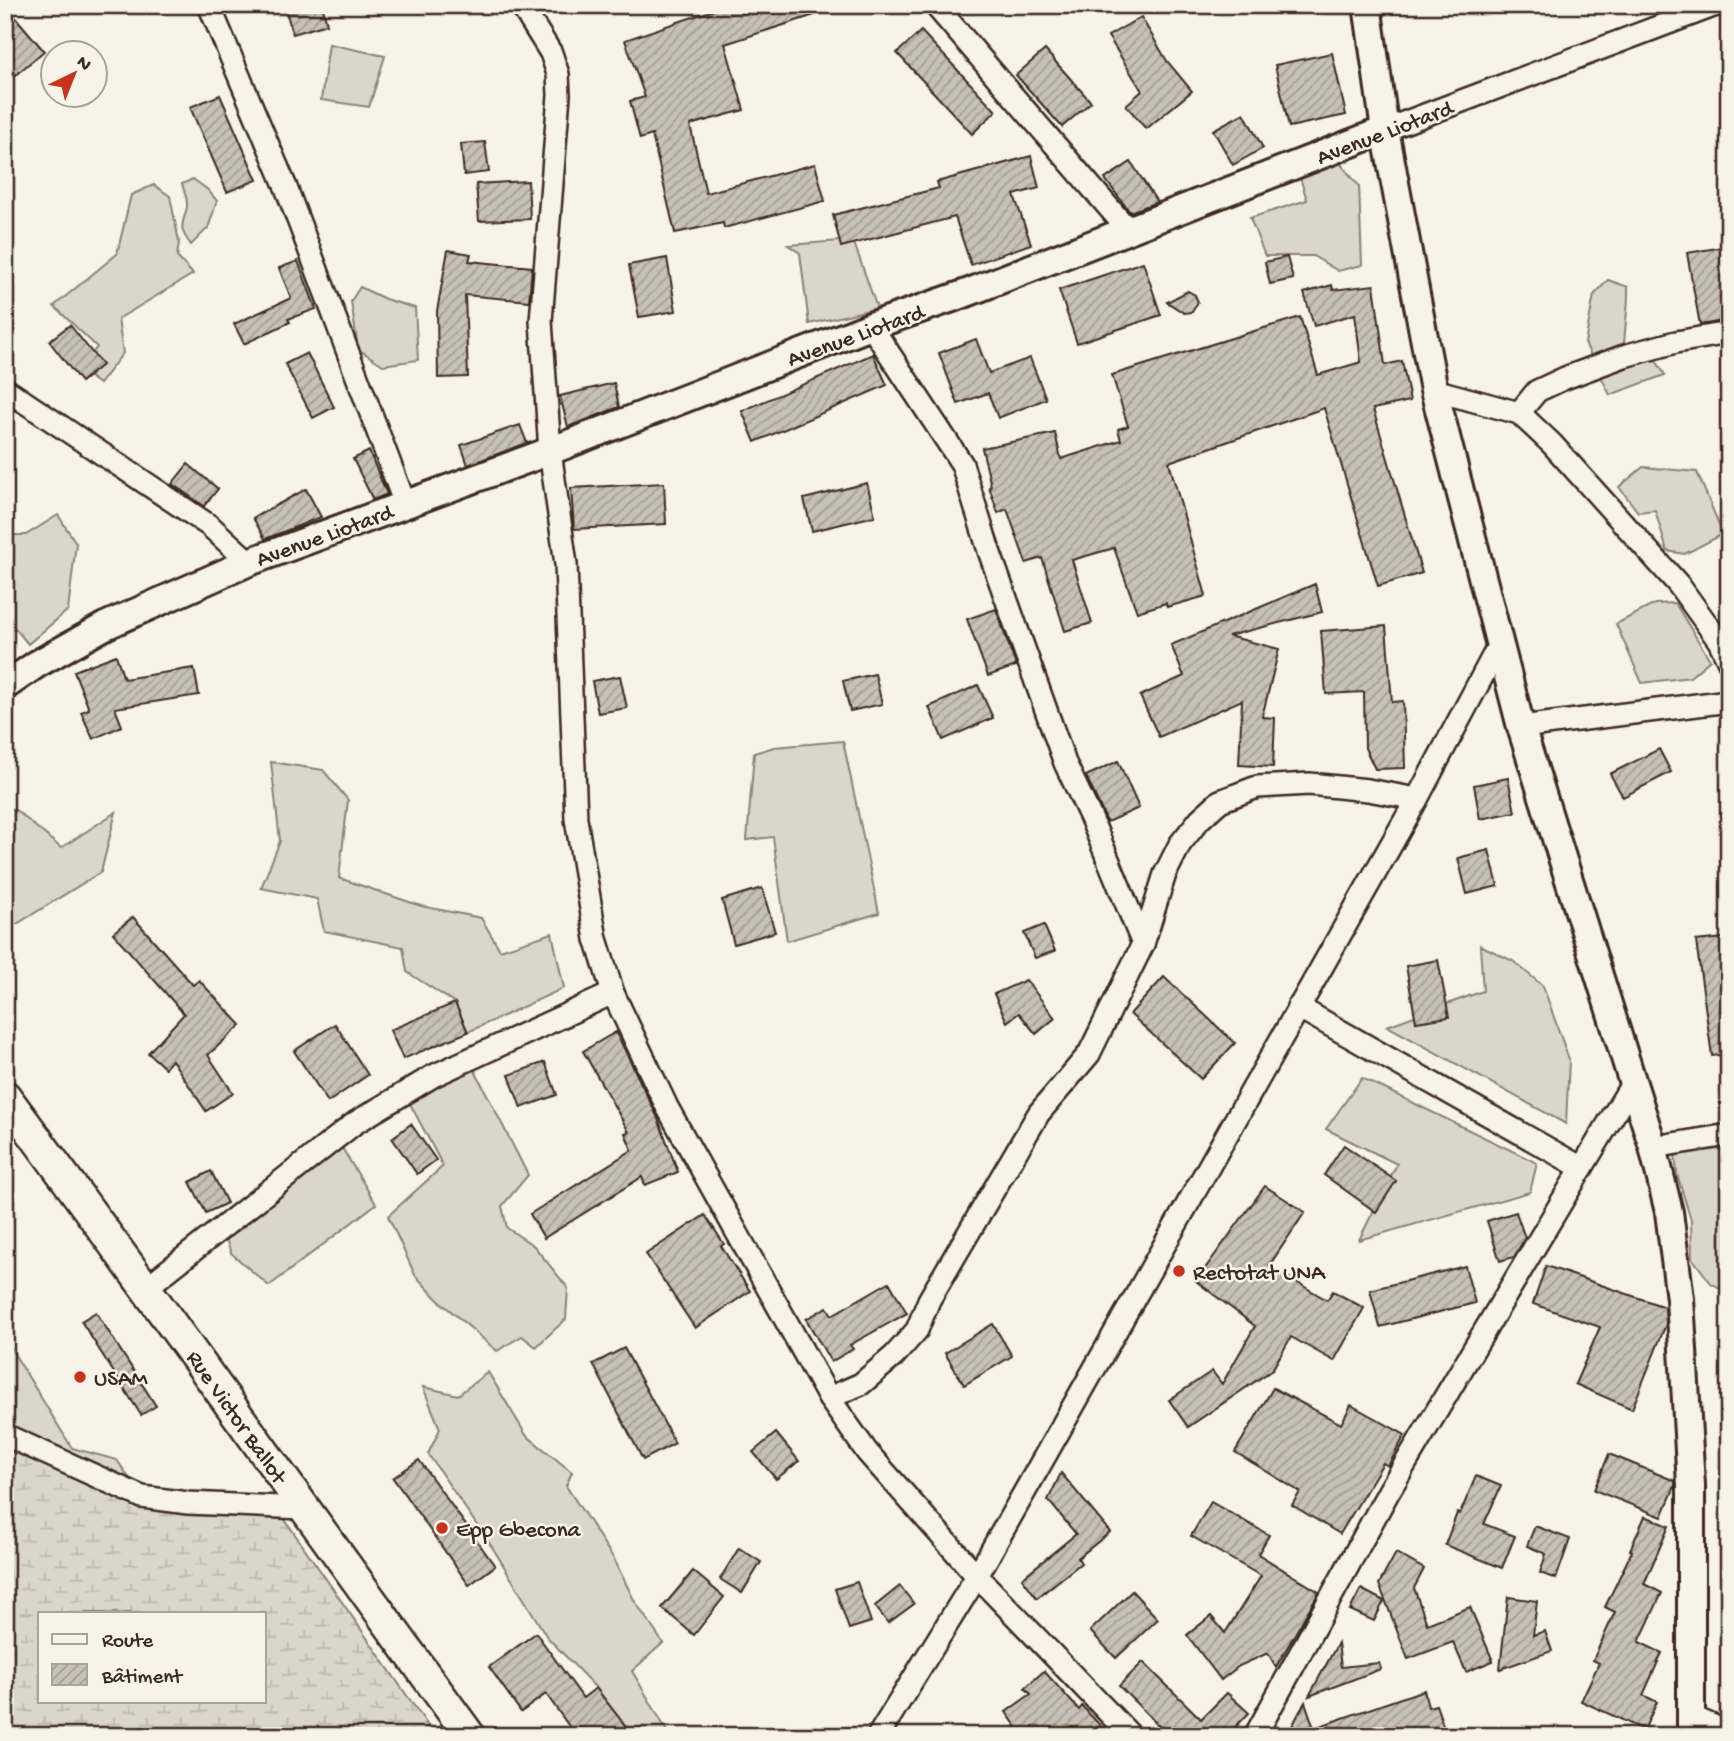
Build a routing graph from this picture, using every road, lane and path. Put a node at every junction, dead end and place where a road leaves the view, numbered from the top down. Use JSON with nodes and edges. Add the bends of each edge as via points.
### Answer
{"nodes":[{"id":1,"x":209,"y":5,"type":"edge"},
{"id":2,"x":521,"y":5,"type":"edge"},
{"id":3,"x":935,"y":5,"type":"edge"},
{"id":4,"x":1367,"y":5,"type":"edge"},
{"id":5,"x":1716,"y":5,"type":"edge"},
{"id":6,"x":1385,"y":130,"type":"junction"},
{"id":7,"x":1129,"y":231,"type":"junction"},
{"id":8,"x":871,"y":326,"type":"junction"},
{"id":9,"x":1729,"y":333,"type":"edge"},
{"id":10,"x":5,"y":389,"type":"edge"},
{"id":11,"x":1434,"y":390,"type":"junction"},
{"id":12,"x":1519,"y":413,"type":"junction"},
{"id":13,"x":550,"y":451,"type":"junction"},
{"id":14,"x":405,"y":504,"type":"junction"},
{"id":15,"x":249,"y":562,"type":"junction"},
{"id":16,"x":1500,"y":643,"type":"junction"},
{"id":17,"x":1729,"y":662,"type":"edge"},
{"id":18,"x":5,"y":686,"type":"edge"},
{"id":19,"x":1729,"y":701,"type":"edge"},
{"id":20,"x":1521,"y":727,"type":"junction"},
{"id":21,"x":1417,"y":799,"type":"junction"},
{"id":22,"x":1143,"y":944,"type":"junction"},
{"id":23,"x":613,"y":993,"type":"junction"},
{"id":24,"x":1298,"y":1007,"type":"junction"},
{"id":25,"x":1632,"y":1084,"type":"junction"},
{"id":26,"x":5,"y":1096,"type":"edge"},
{"id":27,"x":1729,"y":1135,"type":"edge"},
{"id":28,"x":1653,"y":1147,"type":"junction"},
{"id":29,"x":1582,"y":1168,"type":"junction"},
{"id":30,"x":147,"y":1287,"type":"junction"},
{"id":31,"x":829,"y":1398,"type":"junction"},
{"id":32,"x":5,"y":1435,"type":"edge"},
{"id":33,"x":303,"y":1508,"type":"junction"},
{"id":34,"x":977,"y":1576,"type":"junction"},
{"id":35,"x":1691,"y":1726,"type":"edge"},
{"id":36,"x":1724,"y":1728,"type":"edge"},
{"id":37,"x":470,"y":1736,"type":"edge"},
{"id":38,"x":878,"y":1736,"type":"edge"},
{"id":39,"x":1130,"y":1736,"type":"edge"},
{"id":40,"x":1255,"y":1736,"type":"edge"}],
"edges":[{"from":1,"to":14,"type":"street","via":[[285,185]]},
{"from":2,"to":13,"type":"street","via":[[551,53],[558,74],[541,321]]},
{"from":3,"to":7,"type":"street"},
{"from":4,"to":6,"type":"street"},
{"from":5,"to":6,"type":"street","name":"Avenue Liotard"},
{"from":6,"to":7,"type":"street","name":"Avenue Liotard"},
{"from":6,"to":11,"type":"street"},
{"from":7,"to":8,"type":"street","name":"Avenue Liotard"},
{"from":8,"to":13,"type":"street","name":"Avenue Liotard"},
{"from":8,"to":22,"type":"street","via":[[962,464],[1065,763]]},
{"from":9,"to":12,"type":"street","via":[[1676,342],[1565,377],[1537,391]]},
{"from":10,"to":15,"type":"street","via":[[209,526]]},
{"from":11,"to":12,"type":"street"},
{"from":11,"to":16,"type":"street"},
{"from":12,"to":17,"type":"street","via":[[1678,584]]},
{"from":13,"to":14,"type":"street","name":"Avenue Liotard"},
{"from":13,"to":23,"type":"street","via":[[566,565],[576,818],[596,939]]},
{"from":14,"to":15,"type":"street","name":"Avenue Liotard"},
{"from":15,"to":18,"type":"street","name":"Avenue Liotard","via":[[105,626]]},
{"from":16,"to":20,"type":"street"},
{"from":16,"to":21,"type":"street"},
{"from":19,"to":20,"type":"street"},
{"from":20,"to":25,"type":"street"},
{"from":21,"to":22,"type":"street","via":[[1309,784],[1257,787],[1220,801],[1180,844],[1165,874]]},
{"from":21,"to":24,"type":"street"},
{"from":22,"to":31,"type":"street","via":[[1089,1054],[1039,1112],[929,1300],[917,1330],[861,1384]]},
{"from":23,"to":30,"type":"street","via":[[433,1076],[355,1123]]},
{"from":23,"to":31,"type":"street","via":[[667,1107]]},
{"from":24,"to":29,"type":"street"},
{"from":24,"to":34,"type":"street"},
{"from":25,"to":28,"type":"street"},
{"from":25,"to":29,"type":"street"},
{"from":26,"to":30,"type":"main road","name":"Rue Victor Ballot"},
{"from":27,"to":28,"type":"street"},
{"from":28,"to":35,"type":"street","via":[[1669,1212],[1680,1299],[1691,1485]]},
{"from":29,"to":40,"type":"street","via":[[1389,1491]]},
{"from":30,"to":33,"type":"main road","name":"Rue Victor Ballot"},
{"from":31,"to":34,"type":"street","via":[[867,1452]]},
{"from":32,"to":33,"type":"street","via":[[142,1497]]},
{"from":33,"to":37,"type":"main road","name":"Rue Victor Ballot"},
{"from":34,"to":38,"type":"street"},
{"from":34,"to":39,"type":"street"},
{"from":35,"to":36,"type":"street"}]}
